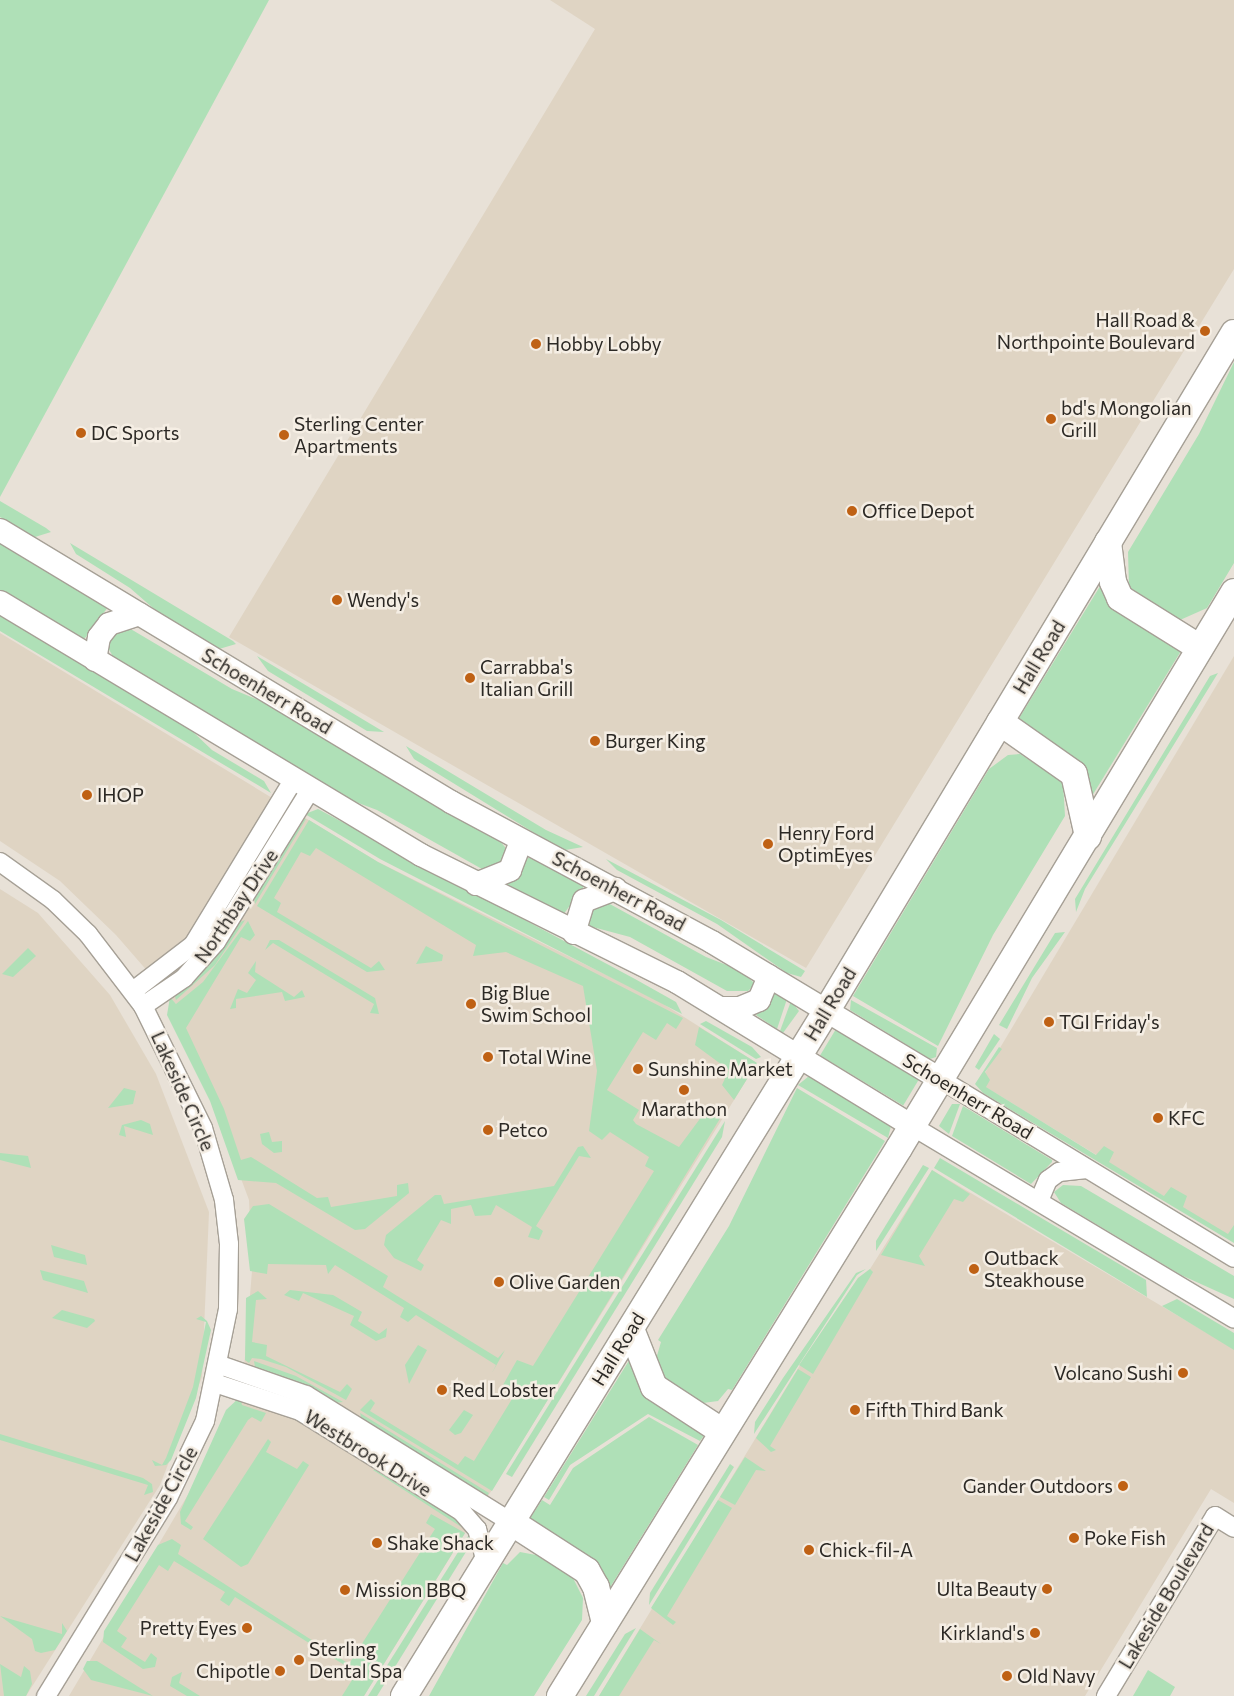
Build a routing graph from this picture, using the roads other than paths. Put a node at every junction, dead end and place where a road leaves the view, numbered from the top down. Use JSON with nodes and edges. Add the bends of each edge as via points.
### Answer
{"nodes":[{"id":1,"x":1234,"y":332,"type":"edge"},
{"id":2,"x":0,"y":530,"type":"edge"},
{"id":3,"x":1108,"y":542,"type":"junction"},
{"id":4,"x":1234,"y":592,"type":"edge"},
{"id":5,"x":0,"y":602,"type":"edge"},
{"id":6,"x":139,"y":614,"type":"junction"},
{"id":7,"x":1200,"y":648,"type":"junction"},
{"id":8,"x":95,"y":660,"type":"junction"},
{"id":9,"x":1000,"y":722,"type":"junction"},
{"id":10,"x":302,"y":784,"type":"junction"},
{"id":11,"x":1088,"y":836,"type":"junction"},
{"id":12,"x":522,"y":840,"type":"junction"},
{"id":13,"x":0,"y":862,"type":"edge"},
{"id":14,"x":476,"y":884,"type":"junction"},
{"id":15,"x":616,"y":889,"type":"junction"},
{"id":16,"x":574,"y":932,"type":"junction"},
{"id":17,"x":769,"y":976,"type":"junction"},
{"id":18,"x":133,"y":991,"type":"junction"},
{"id":19,"x":143,"y":1006,"type":"junction"},
{"id":20,"x":721,"y":1008,"type":"junction"},
{"id":21,"x":827,"y":1010,"type":"junction"},
{"id":22,"x":799,"y":1056,"type":"junction"},
{"id":23,"x":940,"y":1079,"type":"junction"},
{"id":24,"x":912,"y":1126,"type":"junction"},
{"id":25,"x":1087,"y":1169,"type":"junction"},
{"id":26,"x":1039,"y":1202,"type":"junction"},
{"id":27,"x":1234,"y":1258,"type":"edge"},
{"id":28,"x":1234,"y":1318,"type":"edge"},
{"id":29,"x":631,"y":1329,"type":"junction"},
{"id":30,"x":220,"y":1366,"type":"junction"},
{"id":31,"x":215,"y":1383,"type":"junction"},
{"id":32,"x":723,"y":1432,"type":"junction"},
{"id":33,"x":510,"y":1522,"type":"junction"},
{"id":34,"x":1234,"y":1528,"type":"edge"},
{"id":35,"x":486,"y":1563,"type":"junction"},
{"id":36,"x":605,"y":1623,"type":"junction"},
{"id":37,"x":46,"y":1696,"type":"edge"},
{"id":38,"x":404,"y":1696,"type":"edge"},
{"id":39,"x":560,"y":1696,"type":"edge"},
{"id":40,"x":1106,"y":1696,"type":"edge"}],
"edges":[{"from":1,"to":3,"type":"highway","name":"Hall Road"},
{"from":2,"to":6,"type":"main road","name":"Schoenherr Road"},
{"from":3,"to":7,"type":"highway","via":[[1120,598]]},
{"from":3,"to":9,"type":"highway","name":"Hall Road"},
{"from":4,"to":7,"type":"highway"},
{"from":5,"to":8,"type":"main road"},
{"from":6,"to":8,"type":"main road","via":[[109,624],[99,637]]},
{"from":6,"to":12,"type":"main road","name":"Schoenherr Road"},
{"from":7,"to":11,"type":"highway"},
{"from":8,"to":10,"type":"main road"},
{"from":9,"to":11,"type":"highway","via":[[1074,774]]},
{"from":9,"to":21,"type":"highway","name":"Hall Road"},
{"from":10,"to":14,"type":"main road"},
{"from":10,"to":18,"type":"street","name":"Northbay Drive","via":[[193,944]]},
{"from":10,"to":19,"type":"street","name":"Northbay Drive","via":[[216,942],[184,978]]},
{"from":11,"to":23,"type":"highway"},
{"from":12,"to":14,"type":"main road","via":[[510,870]]},
{"from":12,"to":15,"type":"main road","name":"Schoenherr Road"},
{"from":13,"to":18,"type":"street","name":"Lakeside Circle","via":[[62,908]]},
{"from":14,"to":16,"type":"main road"},
{"from":15,"to":16,"type":"main road","via":[[584,901]]},
{"from":15,"to":17,"type":"main road","name":"Schoenherr Road"},
{"from":16,"to":20,"type":"main road"},
{"from":17,"to":20,"type":"main road","via":[[759,1000],[740,1008]]},
{"from":17,"to":21,"type":"main road","name":"Schoenherr Road"},
{"from":18,"to":19,"type":"street","name":"Lakeside Circle"},
{"from":19,"to":30,"type":"street","name":"Lakeside Circle","via":[[203,1128],[224,1200],[230,1282]]},
{"from":20,"to":22,"type":"main road"},
{"from":21,"to":22,"type":"highway","name":"Hall Road"},
{"from":21,"to":23,"type":"main road","name":"Schoenherr Road"},
{"from":22,"to":24,"type":"main road"},
{"from":22,"to":29,"type":"highway","name":"Hall Road"},
{"from":23,"to":24,"type":"highway"},
{"from":23,"to":25,"type":"street","name":"Schoenherr Road"},
{"from":24,"to":26,"type":"street"},
{"from":24,"to":32,"type":"highway"},
{"from":25,"to":26,"type":"street","via":[[1059,1172],[1048,1180]]},
{"from":25,"to":27,"type":"street","name":"Schoenherr Road"},
{"from":26,"to":28,"type":"street"},
{"from":29,"to":32,"type":"highway","via":[[654,1387]]},
{"from":29,"to":33,"type":"highway","name":"Hall Road"},
{"from":30,"to":31,"type":"street","name":"Lakeside Circle"},
{"from":30,"to":33,"type":"street","name":"Westbrook Drive","via":[[306,1395]]},
{"from":31,"to":35,"type":"street","name":"Westbrook Drive","via":[[300,1411],[462,1512],[477,1529]]},
{"from":31,"to":37,"type":"street","name":"Lakeside Circle","via":[[183,1472]]},
{"from":32,"to":36,"type":"highway"},
{"from":33,"to":35,"type":"highway","name":"Hall Road"},
{"from":33,"to":36,"type":"highway","via":[[587,1571],[596,1587]]},
{"from":34,"to":40,"type":"street","name":"Lakeside Boulevard","via":[[1215,1516]]},
{"from":35,"to":38,"type":"highway","name":"Hall Road"},
{"from":36,"to":39,"type":"highway"}]}
